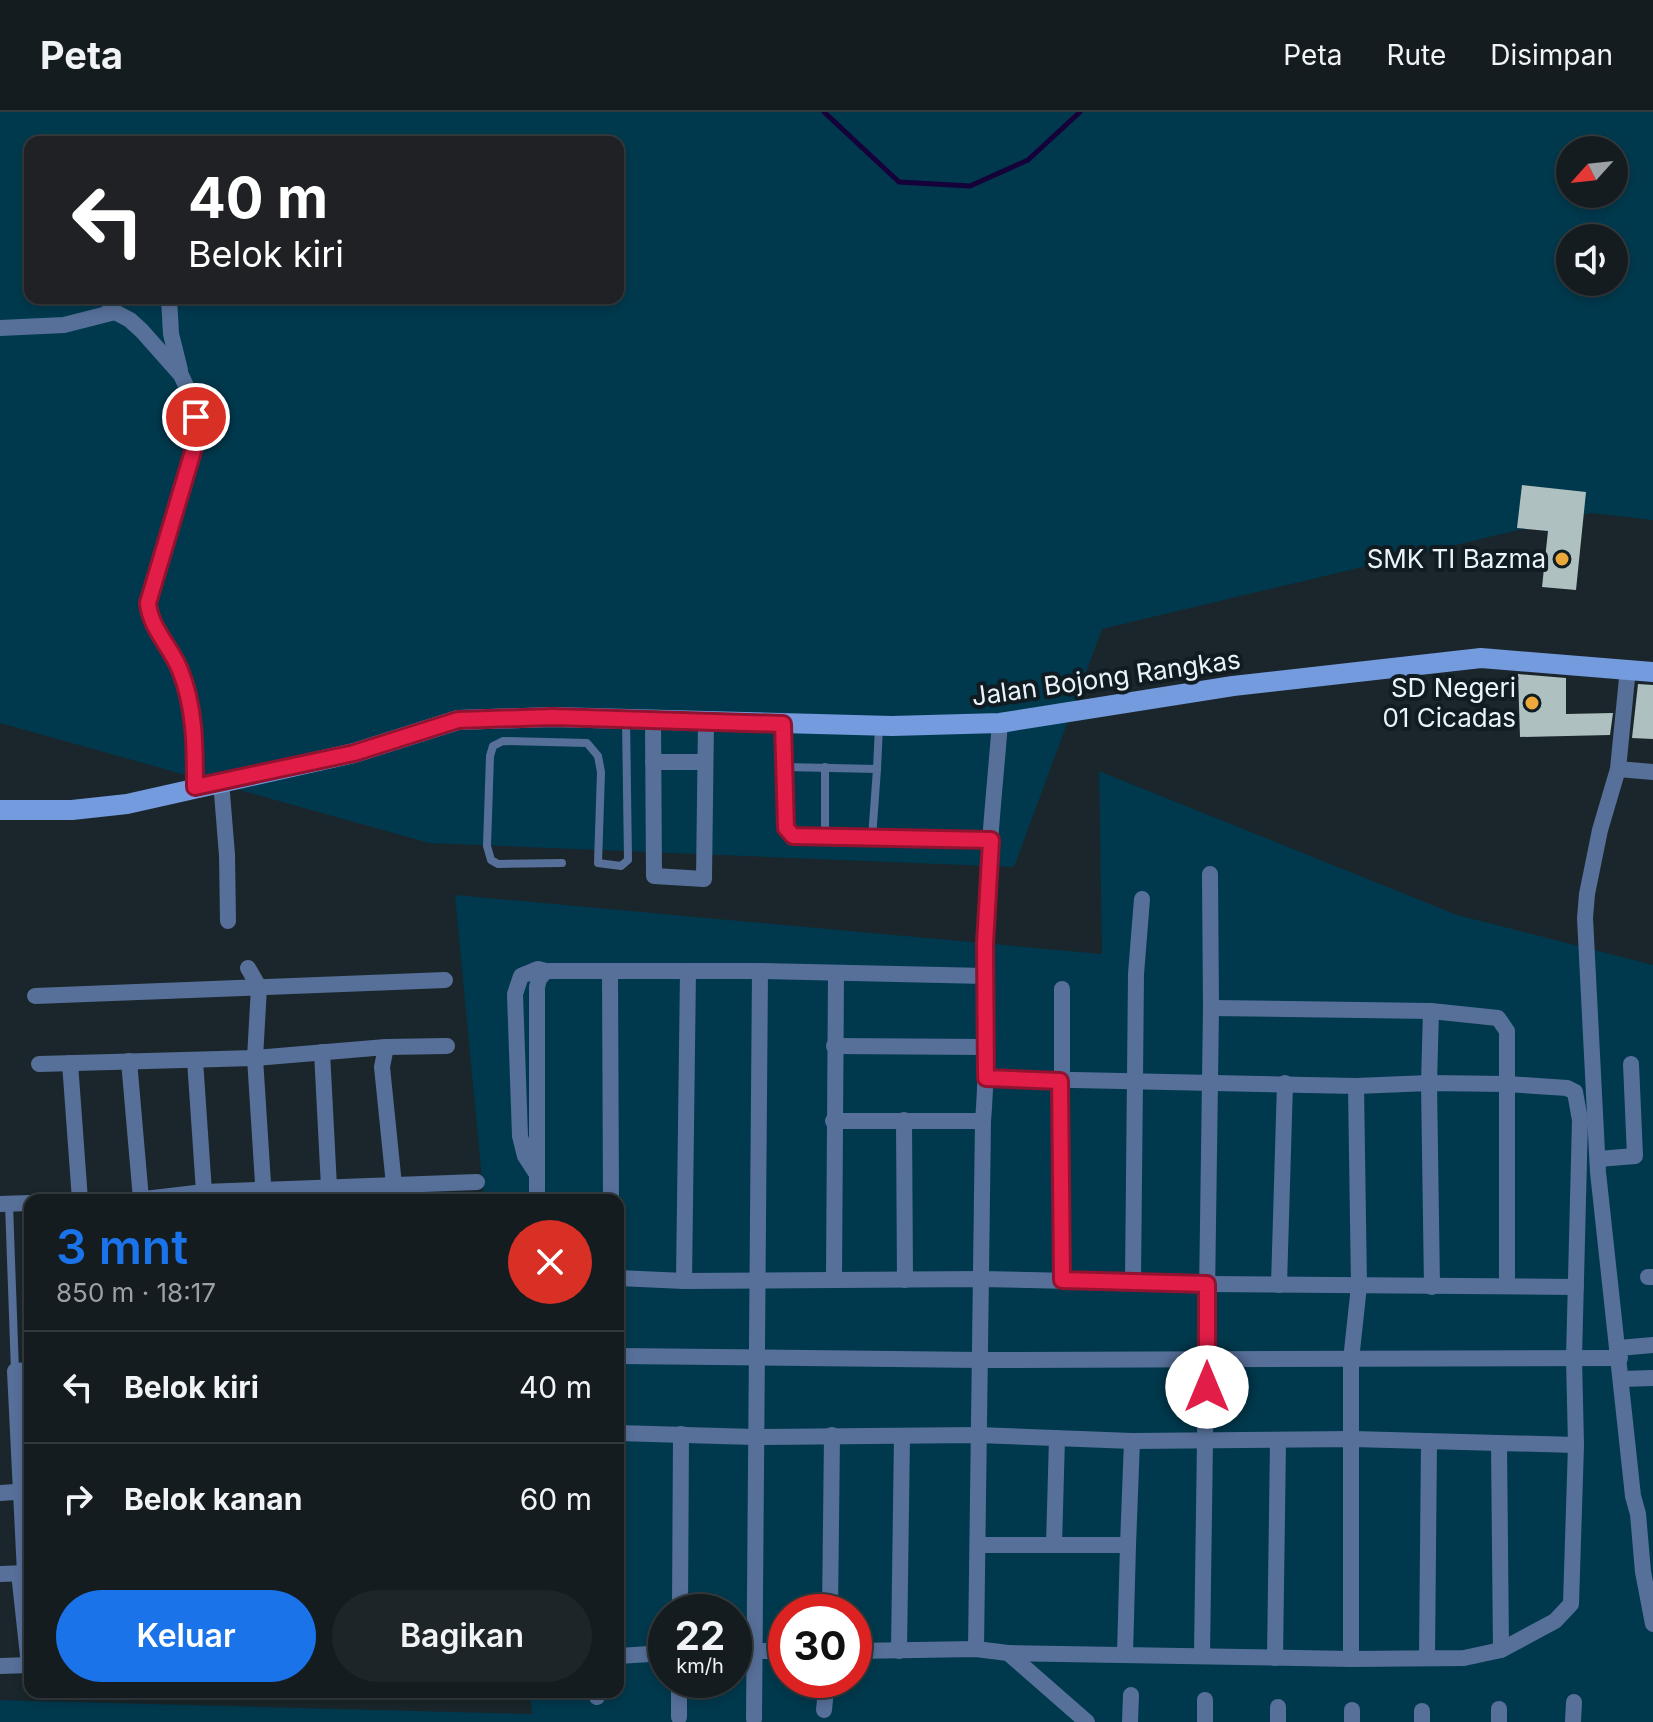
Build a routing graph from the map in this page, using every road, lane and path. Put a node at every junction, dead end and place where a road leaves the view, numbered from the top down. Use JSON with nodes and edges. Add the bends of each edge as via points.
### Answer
{"nodes":[{"id":1,"x":170,"y":304,"type":"edge"},
{"id":2,"x":110,"y":305,"type":"edge"},
{"id":3,"x":0,"y":328,"type":"edge"},
{"id":4,"x":181,"y":375,"type":"junction"},
{"id":5,"x":1628,"y":668,"type":"junction"},
{"id":6,"x":1653,"y":672,"type":"edge"},
{"id":7,"x":626,"y":719,"type":"junction"},
{"id":8,"x":653,"y":719,"type":"junction"},
{"id":9,"x":706,"y":721,"type":"junction"},
{"id":10,"x":1000,"y":723,"type":"junction"},
{"id":11,"x":783,"y":724,"type":"junction"},
{"id":12,"x":879,"y":726,"type":"junction"},
{"id":13,"x":653,"y":762,"type":"junction"},
{"id":14,"x":705,"y":762,"type":"junction"},
{"id":15,"x":784,"y":767,"type":"junction"},
{"id":16,"x":825,"y":767,"type":"junction"},
{"id":17,"x":877,"y":769,"type":"junction"},
{"id":18,"x":1618,"y":769,"type":"junction"},
{"id":19,"x":1653,"y":772,"type":"edge"},
{"id":20,"x":221,"y":781,"type":"junction"},
{"id":21,"x":195,"y":787,"type":"junction"},
{"id":22,"x":0,"y":810,"type":"edge"},
{"id":23,"x":825,"y":837,"type":"junction"},
{"id":24,"x":872,"y":838,"type":"junction"},
{"id":25,"x":991,"y":840,"type":"junction"},
{"id":26,"x":562,"y":863,"type":"dead end"},
{"id":27,"x":1210,"y":874,"type":"dead end"},
{"id":28,"x":1142,"y":899,"type":"dead end"},
{"id":29,"x":228,"y":921,"type":"dead end"},
{"id":30,"x":248,"y":968,"type":"dead end"},
{"id":31,"x":610,"y":971,"type":"junction"},
{"id":32,"x":688,"y":971,"type":"junction"},
{"id":33,"x":760,"y":971,"type":"junction"},
{"id":34,"x":836,"y":974,"type":"junction"},
{"id":35,"x":986,"y":976,"type":"junction"},
{"id":36,"x":445,"y":980,"type":"dead end"},
{"id":37,"x":259,"y":987,"type":"junction"},
{"id":38,"x":1062,"y":989,"type":"dead end"},
{"id":39,"x":35,"y":996,"type":"dead end"},
{"id":40,"x":1211,"y":1008,"type":"junction"},
{"id":41,"x":1431,"y":1011,"type":"junction"},
{"id":42,"x":447,"y":1046,"type":"dead end"},
{"id":43,"x":834,"y":1046,"type":"junction"},
{"id":44,"x":386,"y":1047,"type":"junction"},
{"id":45,"x":985,"y":1047,"type":"junction"},
{"id":46,"x":322,"y":1052,"type":"junction"},
{"id":47,"x":255,"y":1058,"type":"junction"},
{"id":48,"x":195,"y":1060,"type":"junction"},
{"id":49,"x":129,"y":1061,"type":"junction"},
{"id":50,"x":70,"y":1063,"type":"junction"},
{"id":51,"x":39,"y":1064,"type":"dead end"},
{"id":52,"x":1631,"y":1064,"type":"dead end"},
{"id":53,"x":986,"y":1078,"type":"junction"},
{"id":54,"x":1136,"y":1080,"type":"junction"},
{"id":55,"x":1060,"y":1081,"type":"junction"},
{"id":56,"x":1210,"y":1081,"type":"junction"},
{"id":57,"x":1285,"y":1083,"type":"junction"},
{"id":58,"x":1429,"y":1083,"type":"junction"},
{"id":59,"x":1507,"y":1084,"type":"junction"},
{"id":60,"x":1356,"y":1086,"type":"junction"},
{"id":61,"x":904,"y":1120,"type":"junction"},
{"id":62,"x":833,"y":1121,"type":"junction"},
{"id":63,"x":983,"y":1121,"type":"junction"},
{"id":64,"x":1598,"y":1159,"type":"junction"},
{"id":65,"x":477,"y":1182,"type":"dead end"},
{"id":66,"x":394,"y":1185,"type":"junction"},
{"id":67,"x":329,"y":1187,"type":"junction"},
{"id":68,"x":204,"y":1192,"type":"junction"},
{"id":69,"x":80,"y":1194,"type":"edge"},
{"id":70,"x":139,"y":1194,"type":"edge"},
{"id":71,"x":188,"y":1194,"type":"edge"},
{"id":72,"x":243,"y":1194,"type":"edge"},
{"id":73,"x":263,"y":1194,"type":"edge"},
{"id":74,"x":271,"y":1194,"type":"edge"},
{"id":75,"x":537,"y":1194,"type":"edge"},
{"id":76,"x":611,"y":1194,"type":"edge"},
{"id":77,"x":24,"y":1203,"type":"edge"},
{"id":78,"x":4,"y":1204,"type":"edge"},
{"id":79,"x":624,"y":1278,"type":"edge"},
{"id":80,"x":834,"y":1278,"type":"junction"},
{"id":81,"x":758,"y":1279,"type":"junction"},
{"id":82,"x":982,"y":1279,"type":"junction"},
{"id":83,"x":905,"y":1280,"type":"junction"},
{"id":84,"x":1062,"y":1280,"type":"junction"},
{"id":85,"x":684,"y":1281,"type":"junction"},
{"id":86,"x":1133,"y":1281,"type":"junction"},
{"id":87,"x":1207,"y":1284,"type":"junction"},
{"id":88,"x":1279,"y":1285,"type":"junction"},
{"id":89,"x":1359,"y":1286,"type":"junction"},
{"id":90,"x":1507,"y":1286,"type":"junction"},
{"id":91,"x":1432,"y":1287,"type":"junction"},
{"id":92,"x":1576,"y":1287,"type":"junction"},
{"id":93,"x":1653,"y":1345,"type":"edge"},
{"id":94,"x":1619,"y":1353,"type":"junction"},
{"id":95,"x":624,"y":1356,"type":"edge"},
{"id":96,"x":1574,"y":1358,"type":"junction"},
{"id":97,"x":757,"y":1359,"type":"junction"},
{"id":98,"x":981,"y":1360,"type":"junction"},
{"id":99,"x":1207,"y":1360,"type":"junction"},
{"id":100,"x":1351,"y":1360,"type":"junction"},
{"id":101,"x":23,"y":1370,"type":"edge"},
{"id":102,"x":1653,"y":1378,"type":"edge"},
{"id":103,"x":1622,"y":1379,"type":"junction"},
{"id":104,"x":24,"y":1410,"type":"edge"},
{"id":105,"x":624,"y":1433,"type":"edge"},
{"id":106,"x":681,"y":1434,"type":"junction"},
{"id":107,"x":832,"y":1435,"type":"junction"},
{"id":108,"x":978,"y":1435,"type":"junction"},
{"id":109,"x":902,"y":1436,"type":"junction"},
{"id":110,"x":754,"y":1437,"type":"junction"},
{"id":111,"x":1057,"y":1438,"type":"junction"},
{"id":112,"x":1206,"y":1439,"type":"junction"},
{"id":113,"x":1353,"y":1439,"type":"junction"},
{"id":114,"x":1132,"y":1441,"type":"junction"},
{"id":115,"x":1278,"y":1441,"type":"junction"},
{"id":116,"x":1429,"y":1441,"type":"junction"},
{"id":117,"x":1499,"y":1444,"type":"junction"},
{"id":118,"x":1576,"y":1445,"type":"junction"},
{"id":119,"x":24,"y":1491,"type":"edge"},
{"id":120,"x":0,"y":1493,"type":"edge"},
{"id":121,"x":1054,"y":1544,"type":"junction"},
{"id":122,"x":978,"y":1545,"type":"junction"},
{"id":123,"x":1128,"y":1545,"type":"junction"},
{"id":124,"x":24,"y":1573,"type":"edge"},
{"id":125,"x":0,"y":1574,"type":"edge"},
{"id":126,"x":680,"y":1594,"type":"edge"},
{"id":127,"x":830,"y":1594,"type":"edge"},
{"id":128,"x":1653,"y":1624,"type":"edge"},
{"id":129,"x":976,"y":1649,"type":"junction"},
{"id":130,"x":1501,"y":1650,"type":"junction"},
{"id":131,"x":754,"y":1651,"type":"junction"},
{"id":132,"x":768,"y":1651,"type":"edge"},
{"id":133,"x":872,"y":1651,"type":"edge"},
{"id":134,"x":899,"y":1651,"type":"junction"},
{"id":135,"x":1008,"y":1653,"type":"junction"},
{"id":136,"x":648,"y":1654,"type":"edge"},
{"id":137,"x":1125,"y":1654,"type":"junction"},
{"id":138,"x":1202,"y":1655,"type":"junction"},
{"id":139,"x":624,"y":1656,"type":"edge"},
{"id":140,"x":1275,"y":1658,"type":"junction"},
{"id":141,"x":1427,"y":1658,"type":"junction"},
{"id":142,"x":1351,"y":1659,"type":"junction"},
{"id":143,"x":24,"y":1665,"type":"edge"},
{"id":144,"x":0,"y":1666,"type":"edge"},
{"id":145,"x":1131,"y":1695,"type":"dead end"},
{"id":146,"x":679,"y":1698,"type":"edge"},
{"id":147,"x":825,"y":1698,"type":"edge"},
{"id":148,"x":1205,"y":1700,"type":"dead end"},
{"id":149,"x":1574,"y":1702,"type":"dead end"},
{"id":150,"x":824,"y":1710,"type":"dead end"},
{"id":151,"x":679,"y":1717,"type":"dead end"},
{"id":152,"x":754,"y":1719,"type":"dead end"},
{"id":153,"x":1087,"y":1722,"type":"edge"},
{"id":154,"x":1130,"y":1722,"type":"edge"},
{"id":155,"x":1205,"y":1722,"type":"edge"},
{"id":156,"x":1573,"y":1722,"type":"edge"}],
"edges":[{"from":1,"to":4,"type":"street"},
{"from":2,"to":3,"type":"street","via":[[64,325]]},
{"from":2,"to":4,"type":"street"},
{"from":4,"to":21,"type":"street","via":[[194,403],[194,448],[148,603],[152,622],[186,688],[195,738]]},
{"from":5,"to":6,"type":"main road","name":"Jalan Bojong Rangkas"},
{"from":5,"to":10,"type":"main road","name":"Jalan Bojong Rangkas","via":[[1481,658],[1233,686]]},
{"from":5,"to":18,"type":"street"},
{"from":7,"to":8,"type":"main road","name":"Jalan Bojong Rangkas"},
{"from":7,"to":20,"type":"main road","name":"Jalan Bojong Rangkas","via":[[458,720],[354,753]]},
{"from":7,"to":26,"type":"lane","via":[[628,860],[621,866],[598,863],[601,772],[598,756],[587,743],[503,741],[493,746],[487,846],[491,860]]},
{"from":8,"to":9,"type":"main road","name":"Jalan Bojong Rangkas"},
{"from":8,"to":13,"type":"street"},
{"from":9,"to":11,"type":"main road","name":"Jalan Bojong Rangkas"},
{"from":9,"to":14,"type":"street"},
{"from":10,"to":12,"type":"main road","name":"Jalan Bojong Rangkas"},
{"from":10,"to":25,"type":"street"},
{"from":11,"to":12,"type":"main road","name":"Jalan Bojong Rangkas"},
{"from":11,"to":15,"type":"lane"},
{"from":12,"to":17,"type":"lane"},
{"from":13,"to":14,"type":"street"},
{"from":13,"to":14,"type":"street","via":[[654,876],[704,879]]},
{"from":15,"to":16,"type":"lane"},
{"from":15,"to":23,"type":"lane","via":[[786,828],[793,836]]},
{"from":16,"to":17,"type":"lane"},
{"from":16,"to":23,"type":"lane"},
{"from":17,"to":24,"type":"lane"},
{"from":18,"to":19,"type":"street"},
{"from":18,"to":64,"type":"street","via":[[1600,830],[1585,918]]},
{"from":20,"to":21,"type":"main road","name":"Jalan Bojong Rangkas"},
{"from":20,"to":29,"type":"street"},
{"from":21,"to":22,"type":"main road","name":"Jalan Bojong Rangkas","via":[[127,804]]},
{"from":23,"to":24,"type":"lane"},
{"from":24,"to":25,"type":"lane"},
{"from":25,"to":35,"type":"street"},
{"from":27,"to":40,"type":"street"},
{"from":28,"to":54,"type":"street"},
{"from":30,"to":37,"type":"street"},
{"from":31,"to":32,"type":"street"},
{"from":31,"to":75,"type":"street","via":[[546,971],[539,979]]},
{"from":31,"to":76,"type":"street"},
{"from":32,"to":33,"type":"street"},
{"from":32,"to":85,"type":"street"},
{"from":33,"to":34,"type":"street"},
{"from":33,"to":81,"type":"street"},
{"from":34,"to":35,"type":"street"},
{"from":34,"to":43,"type":"street"},
{"from":35,"to":45,"type":"street"},
{"from":36,"to":37,"type":"street"},
{"from":37,"to":39,"type":"street"},
{"from":37,"to":47,"type":"street"},
{"from":38,"to":55,"type":"street"},
{"from":40,"to":41,"type":"street"},
{"from":40,"to":56,"type":"street"},
{"from":41,"to":58,"type":"street"},
{"from":41,"to":59,"type":"street","via":[[1498,1018],[1507,1031]]},
{"from":42,"to":44,"type":"street"},
{"from":43,"to":45,"type":"street"},
{"from":43,"to":62,"type":"street"},
{"from":44,"to":46,"type":"street"},
{"from":44,"to":66,"type":"street","via":[[382,1067]]},
{"from":45,"to":53,"type":"street"},
{"from":46,"to":47,"type":"street"},
{"from":46,"to":67,"type":"street"},
{"from":47,"to":48,"type":"street"},
{"from":47,"to":73,"type":"street"},
{"from":48,"to":49,"type":"street"},
{"from":48,"to":68,"type":"street"},
{"from":49,"to":50,"type":"street"},
{"from":49,"to":70,"type":"street"},
{"from":50,"to":51,"type":"street"},
{"from":50,"to":69,"type":"street"},
{"from":52,"to":64,"type":"street","via":[[1635,1156]]},
{"from":53,"to":55,"type":"street"},
{"from":53,"to":63,"type":"street"},
{"from":54,"to":55,"type":"street"},
{"from":54,"to":56,"type":"street"},
{"from":54,"to":86,"type":"street"},
{"from":55,"to":84,"type":"street"},
{"from":56,"to":57,"type":"street"},
{"from":56,"to":87,"type":"street"},
{"from":57,"to":60,"type":"street"},
{"from":57,"to":88,"type":"street"},
{"from":58,"to":59,"type":"street"},
{"from":58,"to":60,"type":"street"},
{"from":58,"to":91,"type":"street"},
{"from":59,"to":90,"type":"street"},
{"from":59,"to":92,"type":"street","via":[[1567,1088],[1579,1103]]},
{"from":60,"to":89,"type":"street"},
{"from":61,"to":62,"type":"street"},
{"from":61,"to":63,"type":"street"},
{"from":61,"to":83,"type":"street"},
{"from":62,"to":80,"type":"street"},
{"from":63,"to":82,"type":"street"},
{"from":64,"to":94,"type":"street"},
{"from":65,"to":66,"type":"street"},
{"from":66,"to":67,"type":"street"},
{"from":67,"to":74,"type":"street"},
{"from":68,"to":71,"type":"street"},
{"from":68,"to":72,"type":"street"},
{"from":77,"to":78,"type":"street"},
{"from":78,"to":101,"type":"lane"},
{"from":79,"to":85,"type":"street"},
{"from":80,"to":81,"type":"street"},
{"from":80,"to":83,"type":"street"},
{"from":81,"to":85,"type":"street"},
{"from":81,"to":97,"type":"street"},
{"from":82,"to":83,"type":"street"},
{"from":82,"to":84,"type":"street"},
{"from":82,"to":98,"type":"street"},
{"from":84,"to":86,"type":"street"},
{"from":86,"to":87,"type":"street"},
{"from":87,"to":88,"type":"street"},
{"from":87,"to":99,"type":"street"},
{"from":88,"to":89,"type":"street"},
{"from":89,"to":91,"type":"street"},
{"from":89,"to":100,"type":"street"},
{"from":90,"to":91,"type":"street"},
{"from":90,"to":92,"type":"street"},
{"from":92,"to":96,"type":"street"},
{"from":93,"to":94,"type":"street"},
{"from":94,"to":96,"type":"street"},
{"from":94,"to":103,"type":"street"},
{"from":95,"to":97,"type":"street"},
{"from":96,"to":100,"type":"street"},
{"from":96,"to":118,"type":"street"},
{"from":97,"to":98,"type":"street"},
{"from":97,"to":110,"type":"street"},
{"from":98,"to":99,"type":"street"},
{"from":98,"to":108,"type":"street"},
{"from":99,"to":100,"type":"street"},
{"from":99,"to":112,"type":"street"},
{"from":100,"to":113,"type":"street"},
{"from":101,"to":104,"type":"street"},
{"from":102,"to":103,"type":"street"},
{"from":103,"to":128,"type":"street","via":[[1637,1530]]},
{"from":105,"to":106,"type":"street"},
{"from":106,"to":110,"type":"street"},
{"from":106,"to":126,"type":"street"},
{"from":107,"to":109,"type":"street"},
{"from":107,"to":110,"type":"street"},
{"from":107,"to":127,"type":"street"},
{"from":108,"to":109,"type":"street"},
{"from":108,"to":111,"type":"street"},
{"from":108,"to":122,"type":"street"},
{"from":109,"to":134,"type":"street"},
{"from":110,"to":131,"type":"street"},
{"from":111,"to":114,"type":"street"},
{"from":111,"to":121,"type":"street"},
{"from":112,"to":114,"type":"street"},
{"from":112,"to":115,"type":"street"},
{"from":112,"to":138,"type":"street"},
{"from":113,"to":115,"type":"street"},
{"from":113,"to":116,"type":"street"},
{"from":113,"to":142,"type":"street"},
{"from":114,"to":123,"type":"street"},
{"from":115,"to":140,"type":"street"},
{"from":116,"to":117,"type":"street"},
{"from":116,"to":141,"type":"street"},
{"from":117,"to":118,"type":"street"},
{"from":117,"to":130,"type":"street"},
{"from":118,"to":130,"type":"street","via":[[1571,1604],[1555,1621]]},
{"from":119,"to":120,"type":"street"},
{"from":121,"to":122,"type":"street"},
{"from":121,"to":123,"type":"street"},
{"from":122,"to":129,"type":"street"},
{"from":123,"to":137,"type":"street"},
{"from":124,"to":125,"type":"street"},
{"from":129,"to":134,"type":"street"},
{"from":129,"to":135,"type":"street"},
{"from":130,"to":141,"type":"street"},
{"from":131,"to":132,"type":"street"},
{"from":131,"to":152,"type":"street"},
{"from":133,"to":134,"type":"street"},
{"from":135,"to":137,"type":"street"},
{"from":135,"to":153,"type":"street"},
{"from":136,"to":139,"type":"street"},
{"from":137,"to":138,"type":"street"},
{"from":138,"to":140,"type":"street"},
{"from":140,"to":142,"type":"street"},
{"from":141,"to":142,"type":"street"},
{"from":143,"to":144,"type":"street"},
{"from":145,"to":154,"type":"street"},
{"from":146,"to":151,"type":"street"},
{"from":147,"to":150,"type":"street"},
{"from":148,"to":155,"type":"street"},
{"from":149,"to":156,"type":"street"}]}
